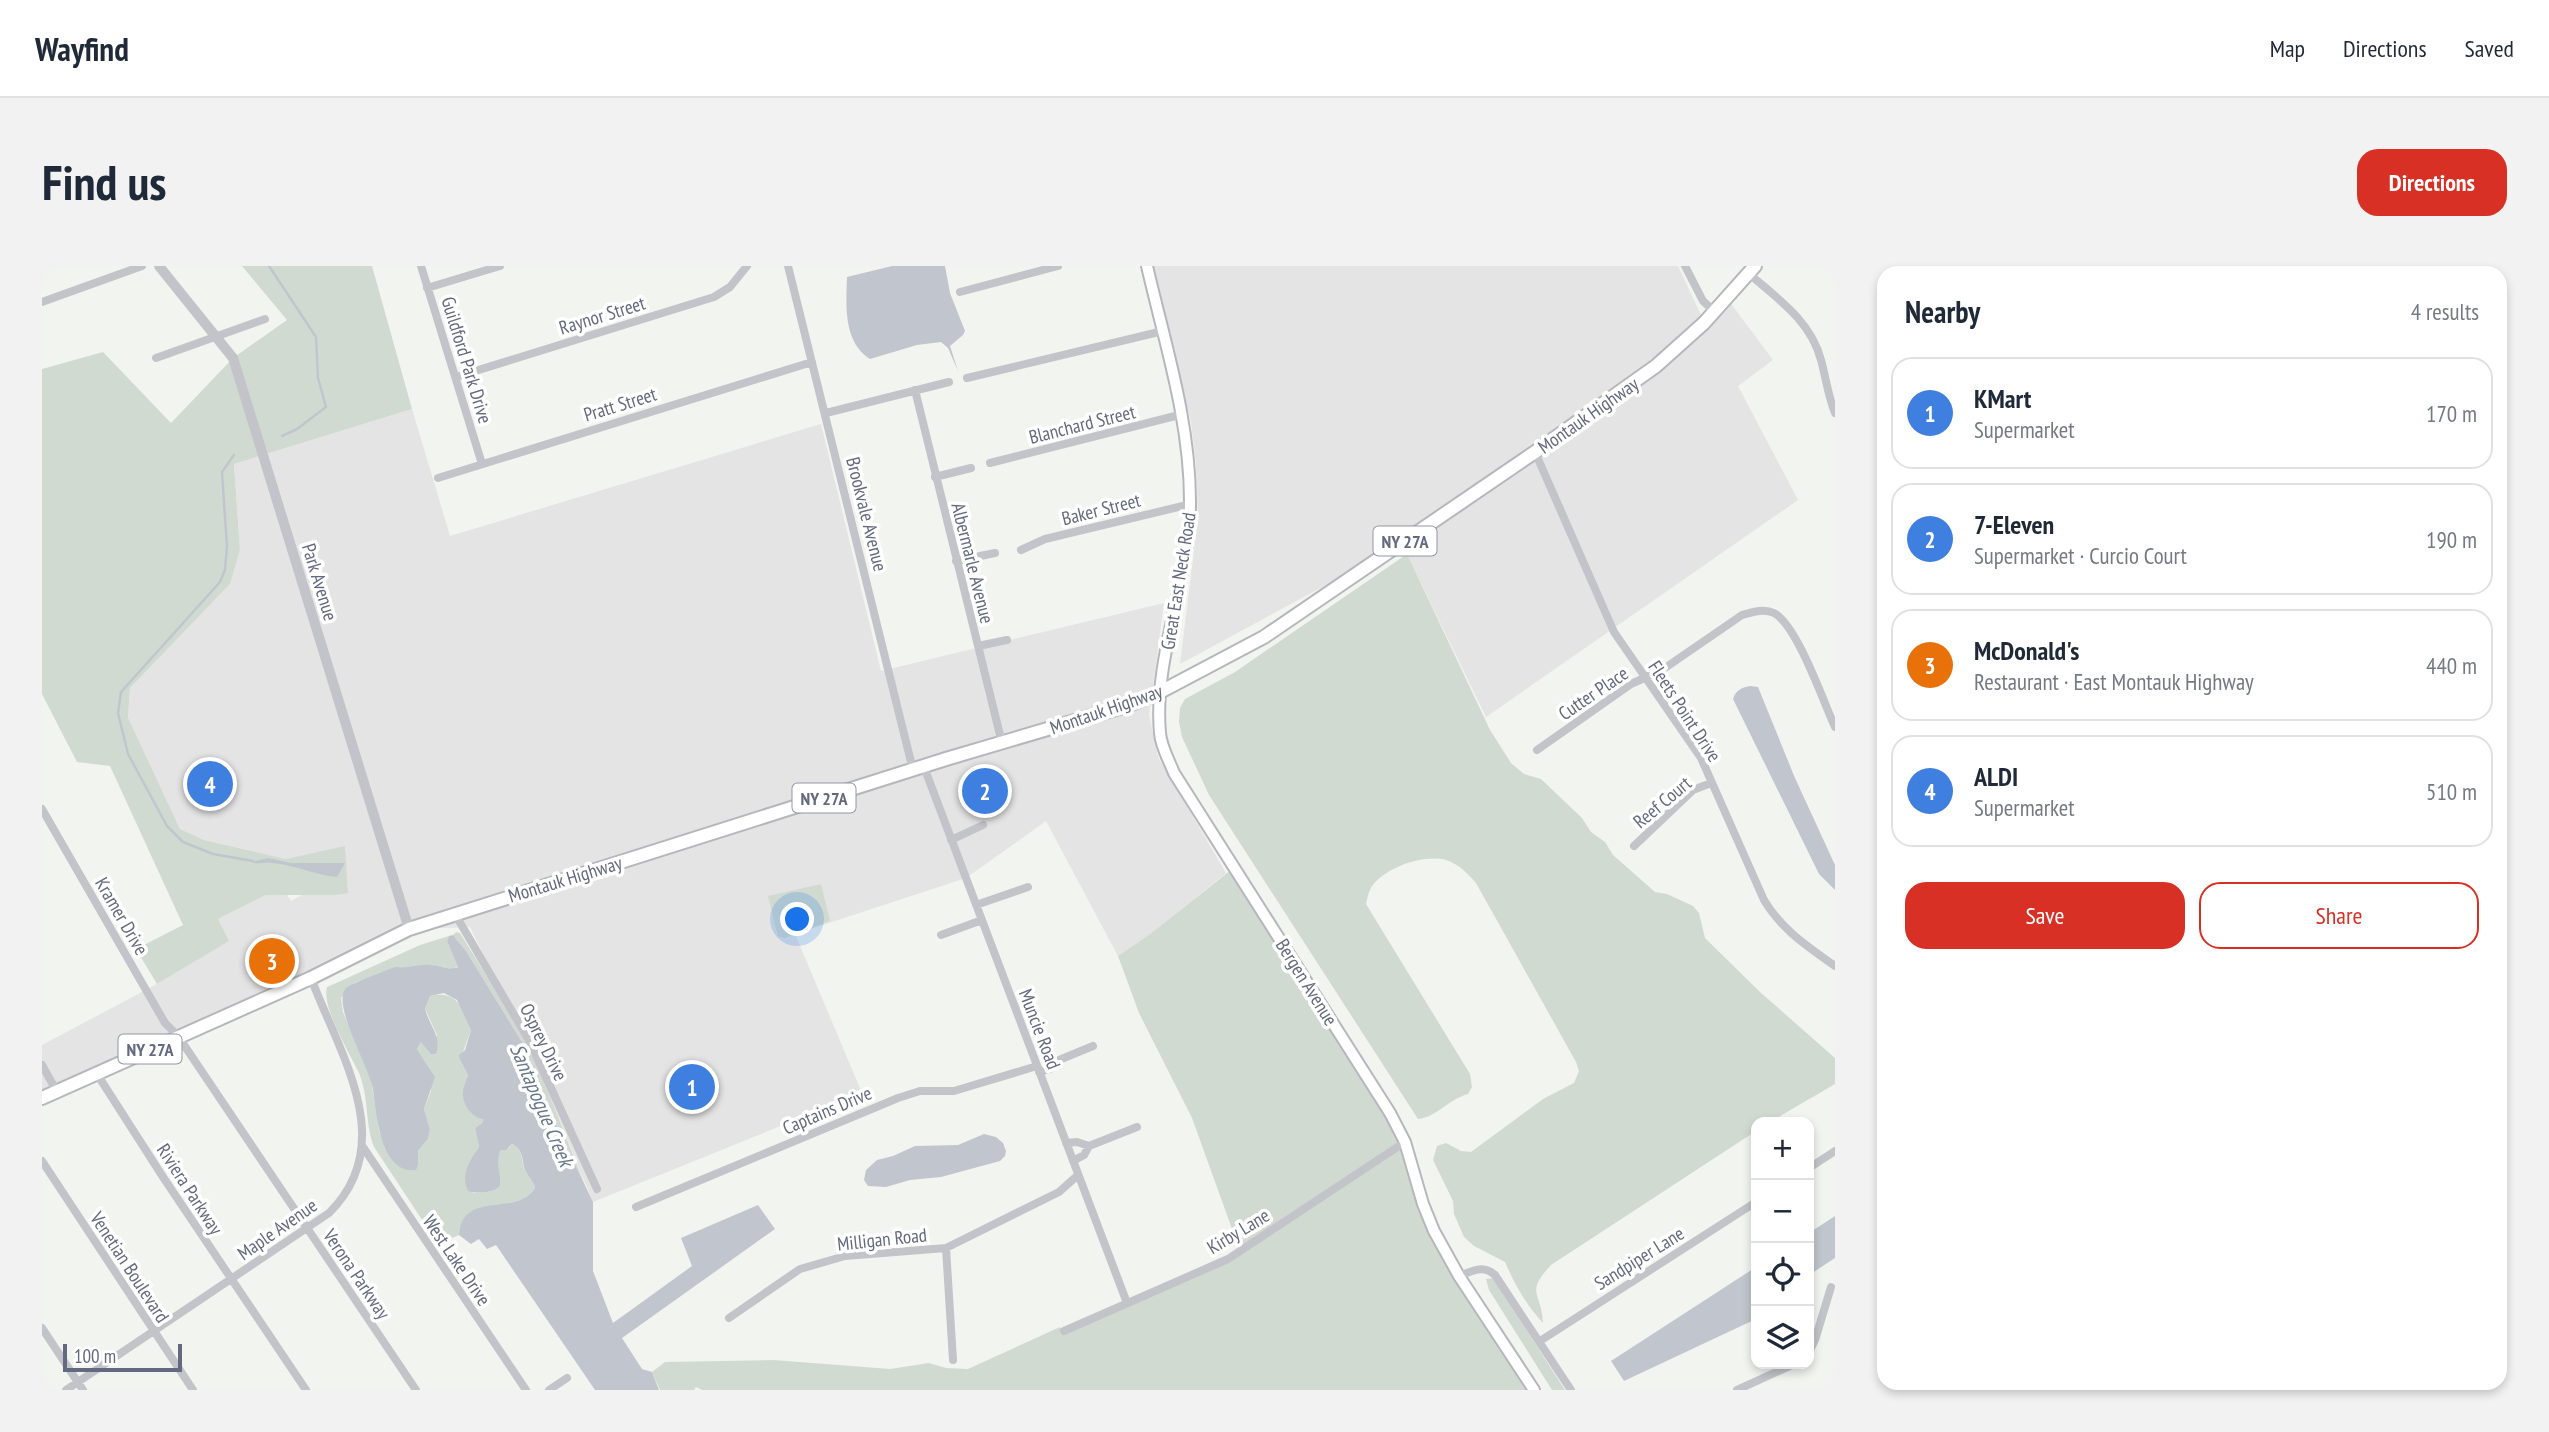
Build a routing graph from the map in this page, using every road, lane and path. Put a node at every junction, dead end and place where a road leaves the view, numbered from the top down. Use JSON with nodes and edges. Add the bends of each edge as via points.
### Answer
{"nodes":[{"id":1,"x":142,"y":266,"type":"edge"},
{"id":2,"x":159,"y":266,"type":"edge"},
{"id":3,"x":421,"y":266,"type":"edge"},
{"id":4,"x":500,"y":266,"type":"edge"},
{"id":5,"x":747,"y":266,"type":"edge"},
{"id":6,"x":788,"y":266,"type":"edge"},
{"id":7,"x":1058,"y":266,"type":"edge"},
{"id":8,"x":1147,"y":266,"type":"edge"},
{"id":9,"x":1685,"y":266,"type":"edge"},
{"id":10,"x":1752,"y":270,"type":"edge"},
{"id":11,"x":428,"y":288,"type":"junction"},
{"id":12,"x":960,"y":292,"type":"dead end"},
{"id":13,"x":42,"y":302,"type":"edge"},
{"id":14,"x":1715,"y":312,"type":"junction"},
{"id":15,"x":265,"y":319,"type":"dead end"},
{"id":16,"x":1163,"y":331,"type":"junction"},
{"id":17,"x":217,"y":336,"type":"junction"},
{"id":18,"x":156,"y":358,"type":"dead end"},
{"id":19,"x":812,"y":362,"type":"junction"},
{"id":20,"x":456,"y":377,"type":"junction"},
{"id":21,"x":967,"y":378,"type":"dead end"},
{"id":22,"x":949,"y":382,"type":"dead end"},
{"id":23,"x":915,"y":390,"type":"junction"},
{"id":24,"x":826,"y":413,"type":"junction"},
{"id":25,"x":1835,"y":413,"type":"edge"},
{"id":26,"x":1183,"y":414,"type":"junction"},
{"id":27,"x":1535,"y":452,"type":"junction"},
{"id":28,"x":482,"y":464,"type":"junction"},
{"id":29,"x":990,"y":464,"type":"dead end"},
{"id":30,"x":971,"y":468,"type":"dead end"},
{"id":31,"x":935,"y":477,"type":"junction"},
{"id":32,"x":438,"y":478,"type":"dead end"},
{"id":33,"x":1191,"y":504,"type":"junction"},
{"id":34,"x":1021,"y":550,"type":"dead end"},
{"id":35,"x":995,"y":553,"type":"dead end"},
{"id":36,"x":956,"y":561,"type":"junction"},
{"id":37,"x":1007,"y":640,"type":"dead end"},
{"id":38,"x":978,"y":646,"type":"junction"},
{"id":39,"x":1645,"y":677,"type":"junction"},
{"id":40,"x":1162,"y":691,"type":"junction"},
{"id":41,"x":1835,"y":727,"type":"edge"},
{"id":42,"x":1002,"y":743,"type":"junction"},
{"id":43,"x":1537,"y":750,"type":"dead end"},
{"id":44,"x":918,"y":768,"type":"junction"},
{"id":45,"x":1711,"y":783,"type":"junction"},
{"id":46,"x":42,"y":809,"type":"edge"},
{"id":47,"x":983,"y":825,"type":"dead end"},
{"id":48,"x":951,"y":839,"type":"junction"},
{"id":49,"x":1634,"y":846,"type":"dead end"},
{"id":50,"x":1028,"y":887,"type":"dead end"},
{"id":51,"x":976,"y":905,"type":"junction"},
{"id":52,"x":454,"y":914,"type":"junction"},
{"id":53,"x":982,"y":920,"type":"junction"},
{"id":54,"x":409,"y":929,"type":"junction"},
{"id":55,"x":941,"y":935,"type":"dead end"},
{"id":56,"x":1835,"y":966,"type":"edge"},
{"id":57,"x":311,"y":978,"type":"junction"},
{"id":58,"x":178,"y":1036,"type":"junction"},
{"id":59,"x":1093,"y":1046,"type":"dead end"},
{"id":60,"x":42,"y":1065,"type":"edge"},
{"id":61,"x":1038,"y":1069,"type":"junction"},
{"id":62,"x":97,"y":1074,"type":"junction"},
{"id":63,"x":57,"y":1092,"type":"junction"},
{"id":64,"x":42,"y":1098,"type":"edge"},
{"id":65,"x":1137,"y":1127,"type":"dead end"},
{"id":66,"x":1405,"y":1142,"type":"junction"},
{"id":67,"x":1066,"y":1143,"type":"junction"},
{"id":68,"x":1089,"y":1146,"type":"junction"},
{"id":69,"x":363,"y":1147,"type":"junction"},
{"id":70,"x":1835,"y":1151,"type":"edge"},
{"id":71,"x":1073,"y":1160,"type":"junction"},
{"id":72,"x":42,"y":1161,"type":"edge"},
{"id":73,"x":1814,"y":1165,"type":"edge"},
{"id":74,"x":1079,"y":1175,"type":"junction"},
{"id":75,"x":597,"y":1189,"type":"dead end"},
{"id":76,"x":1751,"y":1205,"type":"edge"},
{"id":77,"x":636,"y":1207,"type":"dead end"},
{"id":78,"x":308,"y":1228,"type":"junction"},
{"id":79,"x":946,"y":1248,"type":"junction"},
{"id":80,"x":1460,"y":1276,"type":"junction"},
{"id":81,"x":231,"y":1280,"type":"junction"},
{"id":82,"x":1831,"y":1287,"type":"dead end"},
{"id":83,"x":1127,"y":1303,"type":"junction"},
{"id":84,"x":729,"y":1318,"type":"dead end"},
{"id":85,"x":42,"y":1328,"type":"edge"},
{"id":86,"x":153,"y":1331,"type":"junction"},
{"id":87,"x":1064,"y":1331,"type":"dead end"},
{"id":88,"x":1539,"y":1341,"type":"junction"},
{"id":89,"x":1814,"y":1342,"type":"edge"},
{"id":90,"x":953,"y":1360,"type":"dead end"},
{"id":91,"x":1783,"y":1369,"type":"edge"},
{"id":92,"x":567,"y":1378,"type":"dead end"},
{"id":93,"x":80,"y":1386,"type":"edge"},
{"id":94,"x":66,"y":1390,"type":"edge"},
{"id":95,"x":193,"y":1390,"type":"edge"},
{"id":96,"x":306,"y":1390,"type":"edge"},
{"id":97,"x":416,"y":1390,"type":"edge"},
{"id":98,"x":526,"y":1390,"type":"edge"},
{"id":99,"x":549,"y":1390,"type":"edge"},
{"id":100,"x":1534,"y":1390,"type":"edge"},
{"id":101,"x":1571,"y":1390,"type":"edge"},
{"id":102,"x":1737,"y":1390,"type":"edge"}],
"edges":[{"from":1,"to":13,"type":"street"},
{"from":2,"to":17,"type":"street","name":"Park Avenue"},
{"from":3,"to":11,"type":"street","name":"Guildford Park Drive"},
{"from":4,"to":11,"type":"street"},
{"from":5,"to":20,"type":"street","name":"Raynor Street","via":[[730,287],[713,297]]},
{"from":6,"to":19,"type":"street","name":"Brookvale Avenue"},
{"from":7,"to":12,"type":"street"},
{"from":8,"to":16,"type":"main road","name":"Great East Neck Road"},
{"from":9,"to":14,"type":"street","via":[[1703,301]]},
{"from":10,"to":14,"type":"main road","number":"NY 27A"},
{"from":10,"to":25,"type":"street","via":[[1808,330]]},
{"from":11,"to":20,"type":"street","name":"Guildford Park Drive"},
{"from":14,"to":27,"type":"main road","name":"Montauk Highway","number":"NY 27A","via":[[1656,366]]},
{"from":15,"to":17,"type":"street"},
{"from":16,"to":21,"type":"street"},
{"from":16,"to":26,"type":"main road","name":"Great East Neck Road"},
{"from":17,"to":18,"type":"street"},
{"from":17,"to":54,"type":"street","name":"Park Avenue","via":[[233,358]]},
{"from":19,"to":24,"type":"street","name":"Brookvale Avenue"},
{"from":19,"to":28,"type":"street","name":"Pratt Street"},
{"from":20,"to":28,"type":"street","name":"Guildford Park Drive"},
{"from":22,"to":23,"type":"street"},
{"from":23,"to":24,"type":"street"},
{"from":23,"to":31,"type":"street","name":"Albermarle Avenue"},
{"from":24,"to":44,"type":"street","name":"Brookvale Avenue"},
{"from":26,"to":29,"type":"street","name":"Blanchard Street"},
{"from":26,"to":33,"type":"main road","name":"Great East Neck Road"},
{"from":27,"to":39,"type":"street","name":"Fleets Point Drive","via":[[1614,632]]},
{"from":27,"to":40,"type":"main road","name":"Montauk Highway","number":"NY 27A","via":[[1264,637]]},
{"from":28,"to":32,"type":"street","name":"Pratt Street"},
{"from":30,"to":31,"type":"street"},
{"from":31,"to":36,"type":"street","name":"Albermarle Avenue"},
{"from":33,"to":34,"type":"street","name":"Baker Street","via":[[1045,539]]},
{"from":33,"to":40,"type":"main road","name":"Great East Neck Road"},
{"from":35,"to":36,"type":"street"},
{"from":36,"to":38,"type":"street","name":"Albermarle Avenue"},
{"from":37,"to":38,"type":"street"},
{"from":38,"to":42,"type":"street","name":"Albermarle Avenue"},
{"from":39,"to":41,"type":"street","name":"Cutter Place","via":[[1742,615],[1771,611],[1785,620]]},
{"from":39,"to":43,"type":"street","name":"Cutter Place"},
{"from":39,"to":45,"type":"street","name":"Fleets Point Drive","via":[[1701,758]]},
{"from":40,"to":42,"type":"main road","name":"Montauk Highway","number":"NY 27A"},
{"from":40,"to":66,"type":"main road","name":"Bergen Avenue","via":[[1160,733],[1174,773]]},
{"from":42,"to":44,"type":"main road","name":"Montauk Highway","number":"NY 27A"},
{"from":44,"to":48,"type":"street","name":"Muncie Road"},
{"from":44,"to":52,"type":"main road","name":"Montauk Highway","number":"NY 27A"},
{"from":45,"to":49,"type":"street","name":"Reef Court","via":[[1693,790]]},
{"from":45,"to":56,"type":"street","name":"Fleets Point Drive","via":[[1752,878],[1776,919]]},
{"from":46,"to":58,"type":"street","name":"Kramer Drive","via":[[165,1023]]},
{"from":47,"to":48,"type":"street"},
{"from":48,"to":51,"type":"street","name":"Muncie Road"},
{"from":50,"to":51,"type":"street"},
{"from":51,"to":53,"type":"street","name":"Muncie Road"},
{"from":52,"to":54,"type":"main road","name":"Montauk Highway","number":"NY 27A"},
{"from":52,"to":75,"type":"street","name":"Osprey Drive","via":[[530,1042]]},
{"from":53,"to":55,"type":"street"},
{"from":53,"to":61,"type":"street","name":"Muncie Road"},
{"from":54,"to":57,"type":"main road","number":"NY 27A"},
{"from":57,"to":58,"type":"main road","number":"NY 27A"},
{"from":57,"to":69,"type":"street","name":"Maple Avenue","via":[[356,1089]]},
{"from":58,"to":62,"type":"main road","number":"NY 27A"},
{"from":58,"to":78,"type":"street","name":"Verona Parkway"},
{"from":59,"to":61,"type":"street","name":"Captains Drive","via":[[1059,1060],[1050,1069]]},
{"from":60,"to":63,"type":"street"},
{"from":61,"to":67,"type":"street","name":"Muncie Road"},
{"from":61,"to":77,"type":"street","name":"Captains Drive","via":[[954,1091],[920,1091],[898,1098]]},
{"from":62,"to":63,"type":"main road","number":"NY 27A"},
{"from":62,"to":81,"type":"street","name":"Riviera Parkway"},
{"from":63,"to":64,"type":"main road","number":"NY 27A"},
{"from":65,"to":68,"type":"street"},
{"from":66,"to":80,"type":"main road","name":"Bergen Avenue","via":[[1434,1231]]},
{"from":66,"to":83,"type":"street","name":"Kirby Lane","via":[[1228,1259]]},
{"from":67,"to":68,"type":"street"},
{"from":67,"to":71,"type":"street","name":"Muncie Road"},
{"from":68,"to":71,"type":"street","via":[[1084,1156]]},
{"from":69,"to":78,"type":"street","name":"Maple Avenue","via":[[344,1197]]},
{"from":69,"to":98,"type":"street","name":"West Lake Drive"},
{"from":70,"to":73,"type":"street"},
{"from":71,"to":74,"type":"street","name":"Muncie Road"},
{"from":72,"to":86,"type":"street","name":"Venetian Boulevard"},
{"from":74,"to":79,"type":"street","name":"Milligan Road","via":[[1059,1192]]},
{"from":74,"to":83,"type":"street","name":"Muncie Road"},
{"from":76,"to":88,"type":"street","name":"Sandpiper Lane"},
{"from":78,"to":81,"type":"street","name":"Maple Avenue"},
{"from":78,"to":97,"type":"street","name":"Verona Parkway"},
{"from":79,"to":84,"type":"street","name":"Milligan Road","via":[[845,1256],[800,1269]]},
{"from":79,"to":90,"type":"street"},
{"from":80,"to":88,"type":"street","via":[[1489,1269]]},
{"from":80,"to":100,"type":"main road","name":"Bergen Avenue"},
{"from":81,"to":86,"type":"street","name":"Maple Avenue"},
{"from":81,"to":96,"type":"street","name":"Riviera Parkway"},
{"from":82,"to":89,"type":"street"},
{"from":83,"to":87,"type":"street","name":"Kirby Lane"},
{"from":85,"to":93,"type":"street"},
{"from":86,"to":93,"type":"street","name":"Maple Avenue"},
{"from":86,"to":95,"type":"street","name":"Venetian Boulevard"},
{"from":88,"to":101,"type":"street"},
{"from":91,"to":102,"type":"street"},
{"from":92,"to":99,"type":"street"},
{"from":93,"to":94,"type":"street","name":"Maple Avenue"}]}
